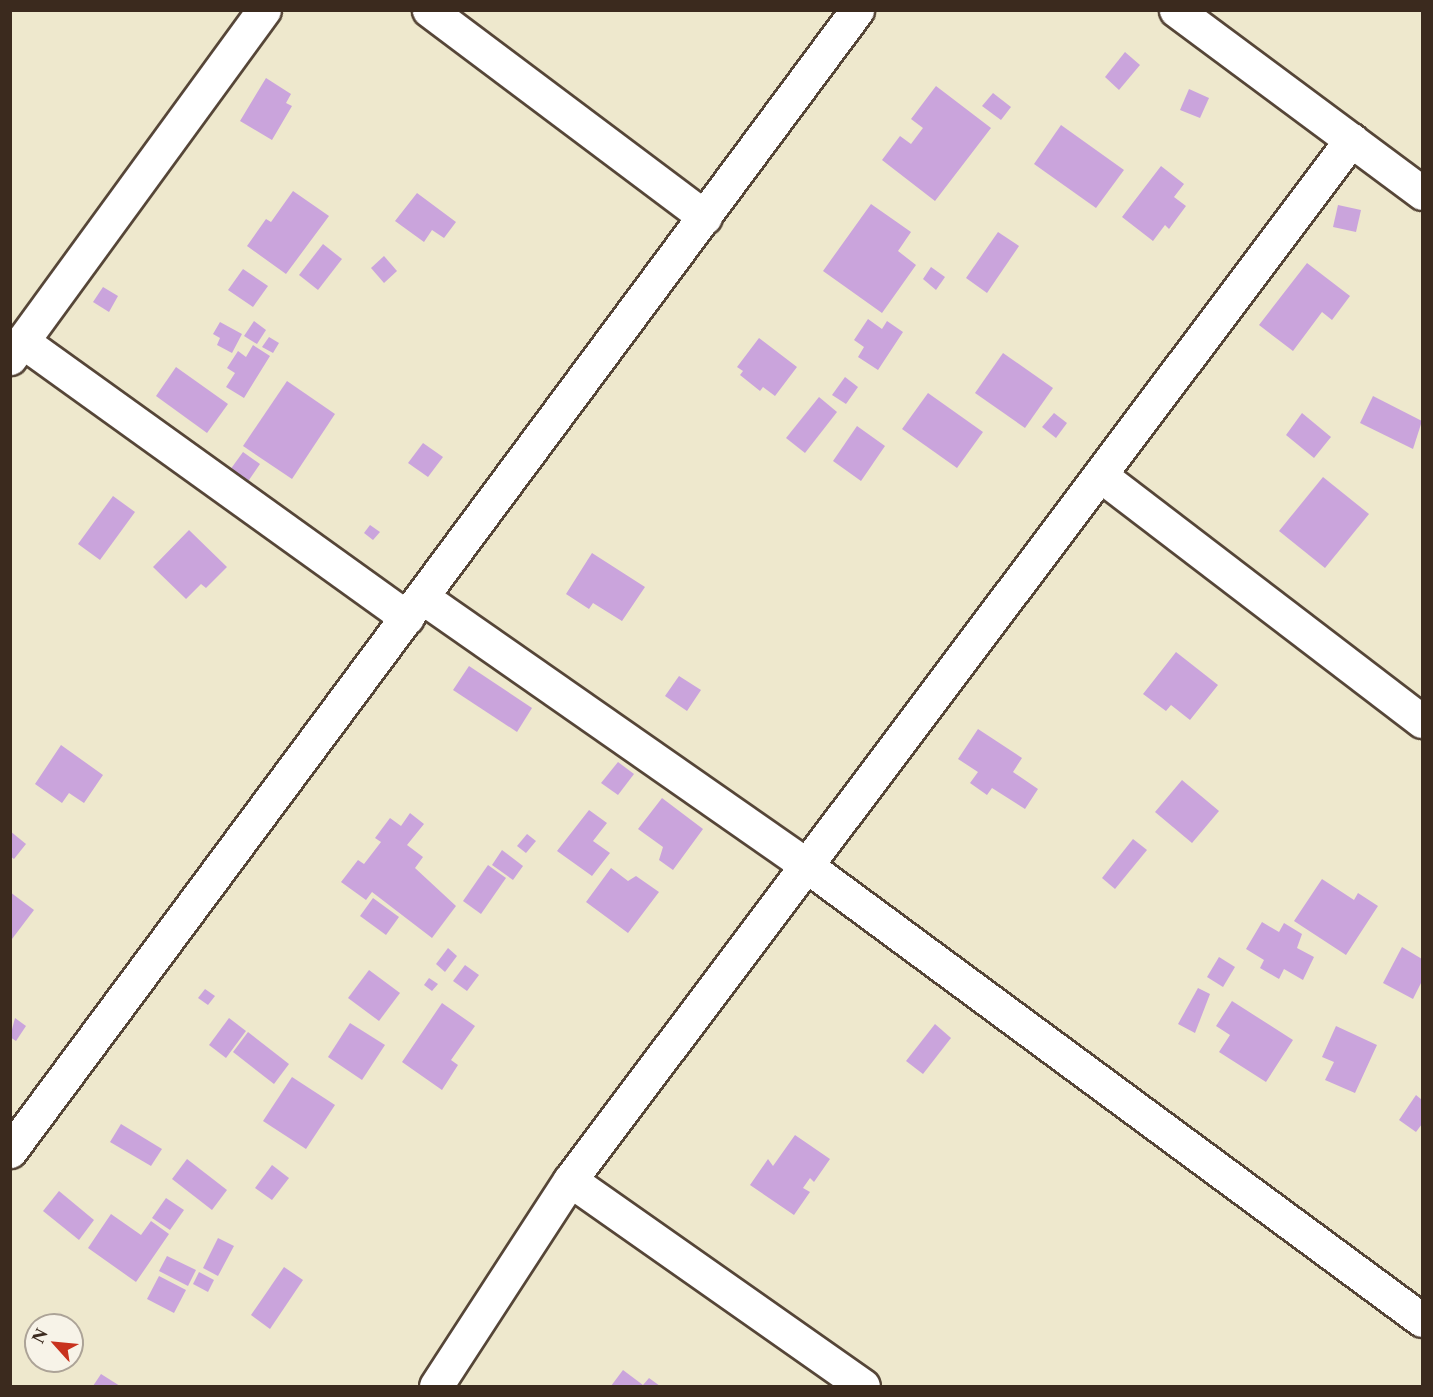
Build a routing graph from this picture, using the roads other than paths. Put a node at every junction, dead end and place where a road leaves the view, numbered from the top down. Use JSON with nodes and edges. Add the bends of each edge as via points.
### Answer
{"nodes":[{"id":1,"x":264,"y":10,"type":"edge"},
{"id":2,"x":429,"y":10,"type":"edge"},
{"id":3,"x":858,"y":10,"type":"edge"},
{"id":4,"x":1176,"y":10,"type":"edge"},
{"id":5,"x":1351,"y":140,"type":"junction"},
{"id":6,"x":1422,"y":193,"type":"edge"},
{"id":7,"x":705,"y":216,"type":"junction"},
{"id":8,"x":16,"y":350,"type":"edge"},
{"id":9,"x":1100,"y":475,"type":"junction"},
{"id":10,"x":414,"y":607,"type":"junction"},
{"id":11,"x":1422,"y":721,"type":"edge"},
{"id":12,"x":807,"y":866,"type":"junction"},
{"id":13,"x":10,"y":1151,"type":"edge"},
{"id":14,"x":570,"y":1180,"type":"junction"},
{"id":15,"x":1422,"y":1320,"type":"edge"},
{"id":16,"x":436,"y":1386,"type":"edge"},
{"id":17,"x":863,"y":1386,"type":"edge"}],
"edges":[{"from":1,"to":8,"type":"street"},
{"from":2,"to":7,"type":"street"},
{"from":3,"to":7,"type":"street"},
{"from":4,"to":5,"type":"street"},
{"from":5,"to":6,"type":"street"},
{"from":5,"to":9,"type":"street"},
{"from":7,"to":10,"type":"street"},
{"from":8,"to":10,"type":"street"},
{"from":9,"to":11,"type":"street"},
{"from":9,"to":12,"type":"street"},
{"from":10,"to":12,"type":"street"},
{"from":10,"to":13,"type":"street"},
{"from":12,"to":14,"type":"street"},
{"from":12,"to":15,"type":"street"},
{"from":14,"to":16,"type":"street"},
{"from":14,"to":17,"type":"street"}]}
